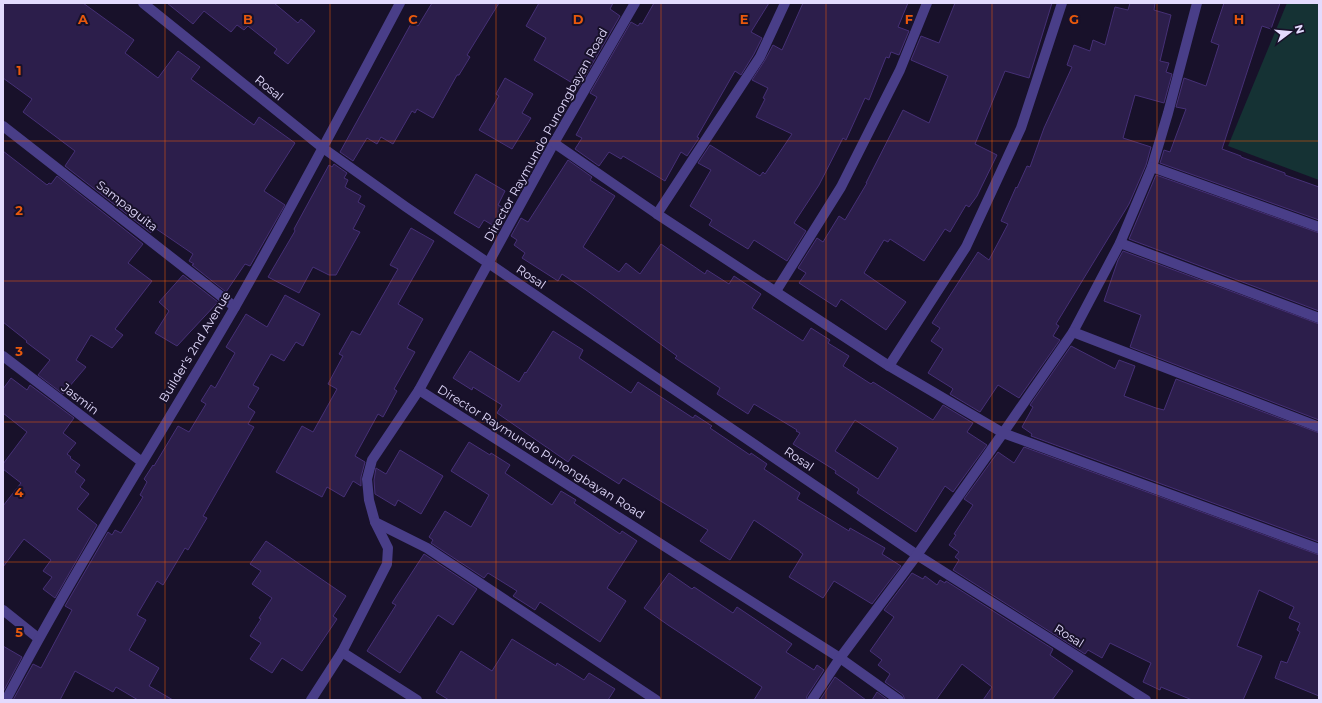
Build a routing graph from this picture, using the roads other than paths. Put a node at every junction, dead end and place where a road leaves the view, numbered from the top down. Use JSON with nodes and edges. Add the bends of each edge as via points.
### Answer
{"nodes":[{"id":1,"x":143,"y":3,"type":"edge"},
{"id":2,"x":400,"y":3,"type":"edge"},
{"id":3,"x":635,"y":3,"type":"edge"},
{"id":4,"x":785,"y":3,"type":"edge"},
{"id":5,"x":927,"y":3,"type":"edge"},
{"id":6,"x":1062,"y":3,"type":"edge"},
{"id":7,"x":1198,"y":3,"type":"edge"},
{"id":8,"x":3,"y":126,"type":"edge"},
{"id":9,"x":554,"y":143,"type":"junction"},
{"id":10,"x":323,"y":148,"type":"junction"},
{"id":11,"x":1152,"y":167,"type":"junction"},
{"id":12,"x":657,"y":214,"type":"junction"},
{"id":13,"x":1319,"y":227,"type":"edge"},
{"id":14,"x":1120,"y":243,"type":"junction"},
{"id":15,"x":489,"y":264,"type":"junction"},
{"id":16,"x":776,"y":291,"type":"junction"},
{"id":17,"x":235,"y":307,"type":"junction"},
{"id":18,"x":1319,"y":318,"type":"edge"},
{"id":19,"x":1073,"y":332,"type":"junction"},
{"id":20,"x":3,"y":356,"type":"edge"},
{"id":21,"x":890,"y":366,"type":"junction"},
{"id":22,"x":419,"y":390,"type":"junction"},
{"id":23,"x":1319,"y":427,"type":"edge"},
{"id":24,"x":1003,"y":433,"type":"junction"},
{"id":25,"x":142,"y":462,"type":"junction"},
{"id":26,"x":375,"y":522,"type":"junction"},
{"id":27,"x":1319,"y":549,"type":"edge"},
{"id":28,"x":917,"y":555,"type":"junction"},
{"id":29,"x":3,"y":610,"type":"edge"},
{"id":30,"x":38,"y":638,"type":"junction"},
{"id":31,"x":342,"y":652,"type":"junction"},
{"id":32,"x":840,"y":658,"type":"junction"},
{"id":33,"x":6,"y":700,"type":"edge"},
{"id":34,"x":311,"y":700,"type":"edge"},
{"id":35,"x":417,"y":700,"type":"edge"},
{"id":36,"x":656,"y":700,"type":"edge"},
{"id":37,"x":812,"y":700,"type":"edge"},
{"id":38,"x":899,"y":700,"type":"edge"},
{"id":39,"x":1146,"y":700,"type":"edge"}],
"edges":[{"from":1,"to":10,"type":"street","name":"Rosal"},
{"from":2,"to":10,"type":"street","name":"Builder's 2nd Avenue"},
{"from":3,"to":9,"type":"street","name":"Director Raymundo Punongbayan Road"},
{"from":4,"to":12,"type":"street","via":[[760,57]]},
{"from":5,"to":16,"type":"street","via":[[900,70],[841,187]]},
{"from":6,"to":21,"type":"street","via":[[1021,128],[966,247]]},
{"from":7,"to":11,"type":"street"},
{"from":8,"to":17,"type":"street","name":"Sampaguita"},
{"from":9,"to":12,"type":"street"},
{"from":9,"to":15,"type":"street","name":"Director Raymundo Punongbayan Road"},
{"from":10,"to":15,"type":"street","name":"Rosal"},
{"from":10,"to":17,"type":"street","name":"Builder's 2nd Avenue"},
{"from":11,"to":13,"type":"street"},
{"from":11,"to":14,"type":"street"},
{"from":12,"to":16,"type":"street"},
{"from":14,"to":18,"type":"street"},
{"from":14,"to":19,"type":"street"},
{"from":15,"to":22,"type":"street","name":"Director Raymundo Punongbayan Road"},
{"from":15,"to":28,"type":"street","name":"Rosal"},
{"from":16,"to":21,"type":"street"},
{"from":17,"to":25,"type":"street","name":"Builder's 2nd Avenue"},
{"from":19,"to":23,"type":"street"},
{"from":19,"to":24,"type":"street"},
{"from":20,"to":25,"type":"street","name":"Jasmin"},
{"from":21,"to":24,"type":"street"},
{"from":22,"to":26,"type":"street","via":[[372,460],[367,479]]},
{"from":22,"to":32,"type":"street","name":"Director Raymundo Punongbayan Road"},
{"from":24,"to":27,"type":"street"},
{"from":24,"to":28,"type":"street"},
{"from":25,"to":30,"type":"street","name":"Builder's 2nd Avenue"},
{"from":26,"to":31,"type":"street","via":[[388,548],[387,564]]},
{"from":26,"to":36,"type":"street","via":[[427,548]]},
{"from":28,"to":32,"type":"street"},
{"from":28,"to":39,"type":"street","name":"Rosal"},
{"from":29,"to":30,"type":"street"},
{"from":30,"to":33,"type":"street","name":"Builder's 2nd Avenue"},
{"from":31,"to":34,"type":"street"},
{"from":31,"to":35,"type":"street"},
{"from":32,"to":37,"type":"street"},
{"from":32,"to":38,"type":"street","name":"Director Raymundo Punongbayan Road"}]}
